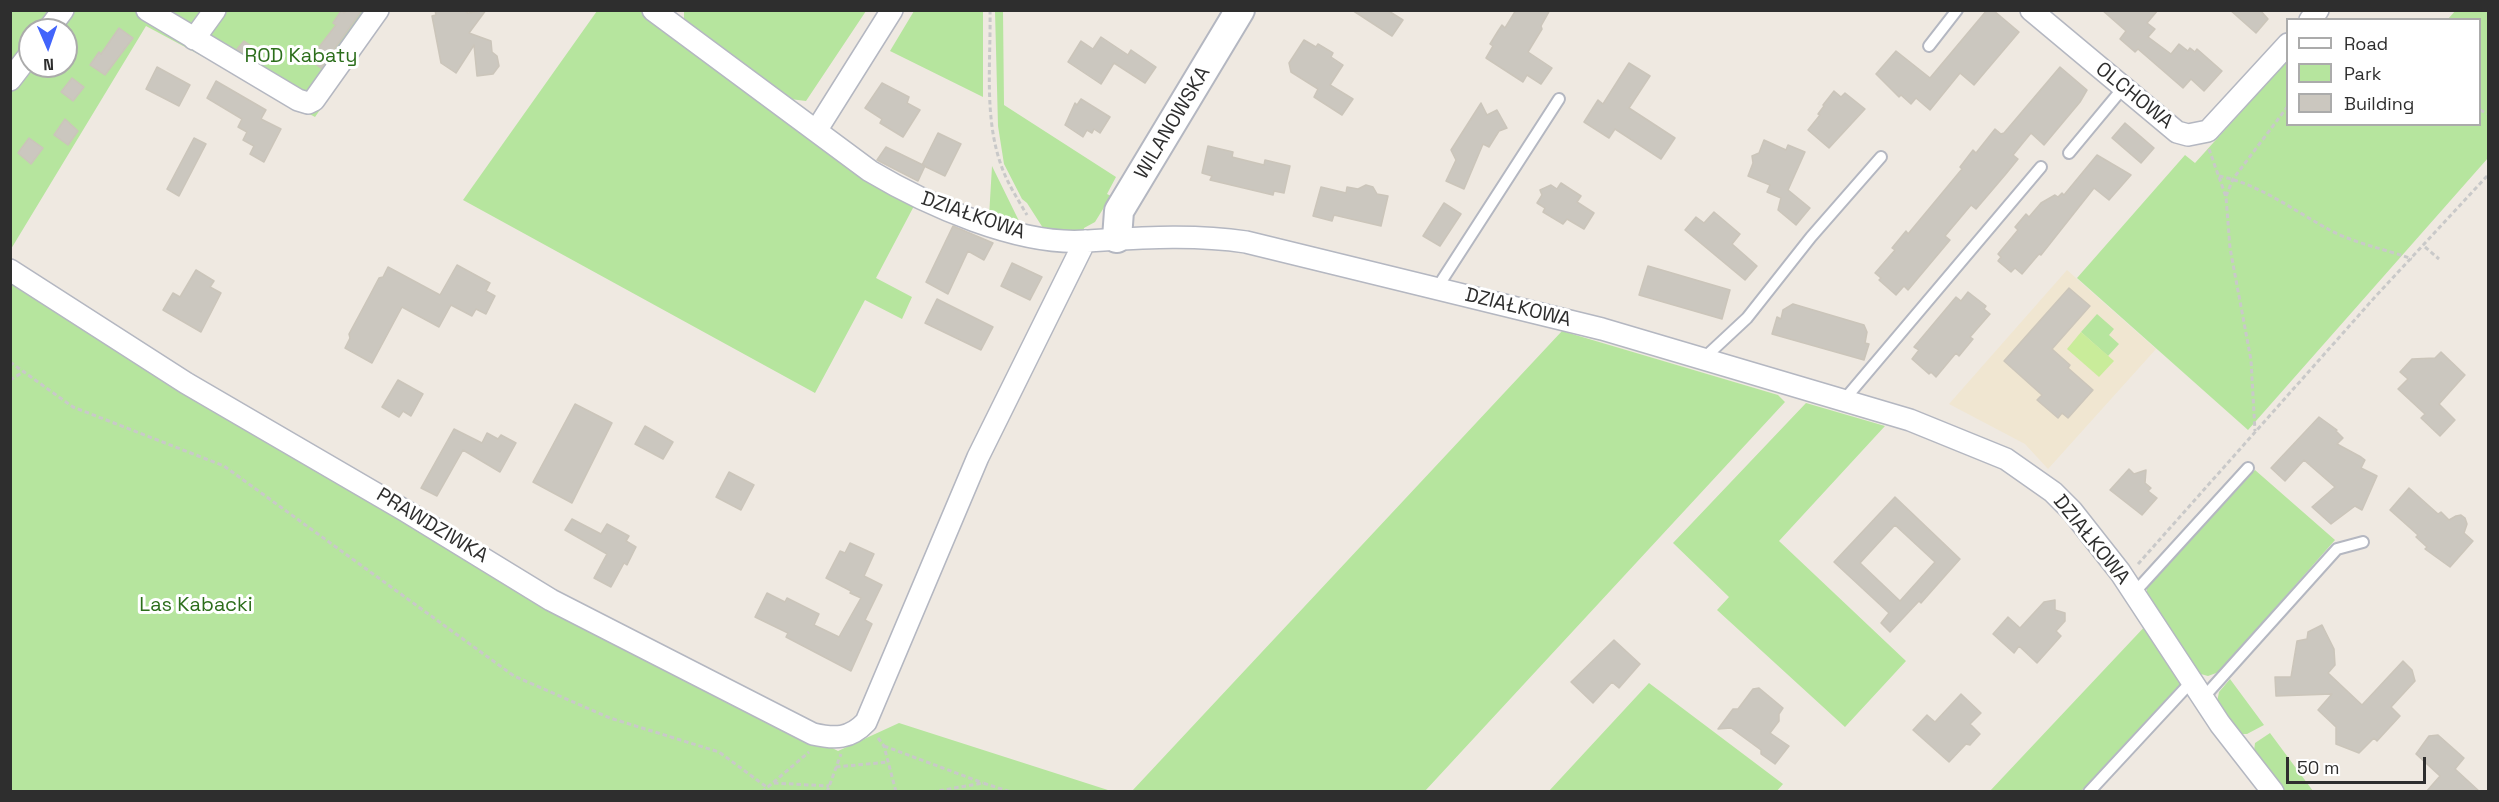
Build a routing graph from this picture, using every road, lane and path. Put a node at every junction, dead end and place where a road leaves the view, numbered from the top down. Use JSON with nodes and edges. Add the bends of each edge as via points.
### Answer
{"nodes":[{"id":1,"x":147,"y":10,"type":"edge"},
{"id":2,"x":215,"y":10,"type":"edge"},
{"id":3,"x":378,"y":10,"type":"edge"},
{"id":4,"x":892,"y":10,"type":"edge"},
{"id":5,"x":990,"y":10,"type":"edge"},
{"id":6,"x":1240,"y":10,"type":"edge"},
{"id":7,"x":1957,"y":10,"type":"edge"},
{"id":8,"x":2031,"y":10,"type":"edge"},
{"id":9,"x":664,"y":14,"type":"edge"},
{"id":10,"x":194,"y":39,"type":"junction"},
{"id":11,"x":1929,"y":46,"type":"dead end"},
{"id":12,"x":2286,"y":46,"type":"edge"},
{"id":13,"x":2123,"y":88,"type":"junction"},
{"id":14,"x":1559,"y":99,"type":"dead end"},
{"id":15,"x":2286,"y":109,"type":"edge"},
{"id":16,"x":816,"y":131,"type":"junction"},
{"id":17,"x":2202,"y":134,"type":"junction"},
{"id":18,"x":2069,"y":153,"type":"dead end"},
{"id":19,"x":1881,"y":158,"type":"dead end"},
{"id":20,"x":2040,"y":167,"type":"dead end"},
{"id":21,"x":2219,"y":176,"type":"junction"},
{"id":22,"x":2488,"y":176,"type":"edge"},
{"id":23,"x":2233,"y":179,"type":"junction"},
{"id":24,"x":2226,"y":197,"type":"junction"},
{"id":25,"x":1040,"y":238,"type":"junction"},
{"id":26,"x":1117,"y":238,"type":"junction"},
{"id":27,"x":1085,"y":242,"type":"junction"},
{"id":28,"x":2425,"y":246,"type":"junction"},
{"id":29,"x":2412,"y":259,"type":"junction"},
{"id":30,"x":2439,"y":260,"type":"dead end"},
{"id":31,"x":10,"y":270,"type":"edge"},
{"id":32,"x":1437,"y":288,"type":"junction"},
{"id":33,"x":1703,"y":359,"type":"junction"},
{"id":34,"x":10,"y":362,"type":"edge"},
{"id":35,"x":25,"y":371,"type":"junction"},
{"id":36,"x":10,"y":380,"type":"edge"},
{"id":37,"x":1844,"y":400,"type":"junction"},
{"id":38,"x":2255,"y":431,"type":"junction"},
{"id":39,"x":2248,"y":468,"type":"dead end"},
{"id":40,"x":2363,"y":542,"type":"dead end"},
{"id":41,"x":2120,"y":572,"type":"junction"},
{"id":42,"x":2134,"y":592,"type":"junction"},
{"id":43,"x":2198,"y":689,"type":"junction"},
{"id":44,"x":866,"y":722,"type":"junction"},
{"id":45,"x":848,"y":736,"type":"junction"},
{"id":46,"x":825,"y":737,"type":"junction"},
{"id":47,"x":884,"y":746,"type":"junction"},
{"id":48,"x":888,"y":762,"type":"junction"},
{"id":49,"x":836,"y":767,"type":"junction"},
{"id":50,"x":774,"y":783,"type":"junction"},
{"id":51,"x":983,"y":783,"type":"junction"},
{"id":52,"x":829,"y":786,"type":"junction"},
{"id":53,"x":768,"y":788,"type":"junction"},
{"id":54,"x":762,"y":792,"type":"edge"},
{"id":55,"x":827,"y":792,"type":"edge"},
{"id":56,"x":896,"y":792,"type":"edge"},
{"id":57,"x":932,"y":792,"type":"edge"},
{"id":58,"x":1011,"y":792,"type":"edge"},
{"id":59,"x":2089,"y":792,"type":"edge"},
{"id":60,"x":2273,"y":792,"type":"edge"}],
"edges":[{"from":1,"to":10,"type":"street"},
{"from":2,"to":10,"type":"street"},
{"from":3,"to":10,"type":"street","via":[[308,103]]},
{"from":4,"to":16,"type":"street"},
{"from":5,"to":25,"type":"path","via":[[993,134],[1007,180]]},
{"from":6,"to":26,"type":"street","name":"WILANOWSKA","via":[[1119,211]]},
{"from":7,"to":11,"type":"lane"},
{"from":8,"to":13,"type":"street","name":"OLCHOWA"},
{"from":9,"to":16,"type":"street","name":"DZIAŁKOWA"},
{"from":12,"to":17,"type":"street"},
{"from":13,"to":17,"type":"street","name":"OLCHOWA","via":[[2177,132]]},
{"from":13,"to":18,"type":"lane"},
{"from":14,"to":32,"type":"lane"},
{"from":15,"to":23,"type":"path"},
{"from":16,"to":25,"type":"street","name":"DZIAŁKOWA","via":[[902,190],[1007,231]]},
{"from":17,"to":21,"type":"path"},
{"from":19,"to":33,"type":"lane","via":[[1747,318]]},
{"from":20,"to":37,"type":"lane"},
{"from":21,"to":23,"type":"path"},
{"from":21,"to":24,"type":"path"},
{"from":22,"to":28,"type":"path"},
{"from":23,"to":24,"type":"path"},
{"from":23,"to":29,"type":"path","via":[[2274,197],[2331,231]]},
{"from":24,"to":38,"type":"path","via":[[2230,248],[2252,360]]},
{"from":25,"to":27,"type":"street","name":"DZIAŁKOWA"},
{"from":26,"to":27,"type":"street","name":"DZIAŁKOWA"},
{"from":26,"to":32,"type":"street","name":"DZIAŁKOWA","via":[[1192,236],[1246,242]]},
{"from":27,"to":44,"type":"street","via":[[978,457]]},
{"from":28,"to":29,"type":"path"},
{"from":28,"to":30,"type":"path"},
{"from":29,"to":38,"type":"path"},
{"from":31,"to":46,"type":"street","name":"PRAWDZIWKA","via":[[186,383],[551,600]]},
{"from":32,"to":33,"type":"street","name":"DZIAŁKOWA"},
{"from":33,"to":37,"type":"street","name":"DZIAŁKOWA"},
{"from":34,"to":35,"type":"path"},
{"from":35,"to":36,"type":"path"},
{"from":35,"to":53,"type":"path","via":[[73,407],[224,466],[514,676],[610,718],[719,752]]},
{"from":37,"to":41,"type":"street","name":"DZIAŁKOWA","via":[[1920,424],[2006,459],[2062,500]]},
{"from":38,"to":41,"type":"path","via":[[2138,564]]},
{"from":39,"to":42,"type":"lane"},
{"from":40,"to":43,"type":"lane","via":[[2337,549]]},
{"from":41,"to":42,"type":"street","name":"DZIAŁKOWA"},
{"from":42,"to":43,"type":"street","name":"DZIAŁKOWA"},
{"from":43,"to":59,"type":"lane"},
{"from":43,"to":60,"type":"street","name":"DZIAŁKOWA"},
{"from":44,"to":45,"type":"street"},
{"from":44,"to":47,"type":"path"},
{"from":45,"to":46,"type":"street","name":"PRAWDZIWKA"},
{"from":45,"to":49,"type":"path"},
{"from":46,"to":50,"type":"path"},
{"from":47,"to":48,"type":"path"},
{"from":47,"to":51,"type":"path"},
{"from":48,"to":49,"type":"path"},
{"from":48,"to":56,"type":"path"},
{"from":49,"to":52,"type":"path"},
{"from":50,"to":52,"type":"path"},
{"from":50,"to":53,"type":"path"},
{"from":51,"to":57,"type":"path"},
{"from":51,"to":58,"type":"path"},
{"from":52,"to":55,"type":"path"},
{"from":53,"to":54,"type":"path"}]}
